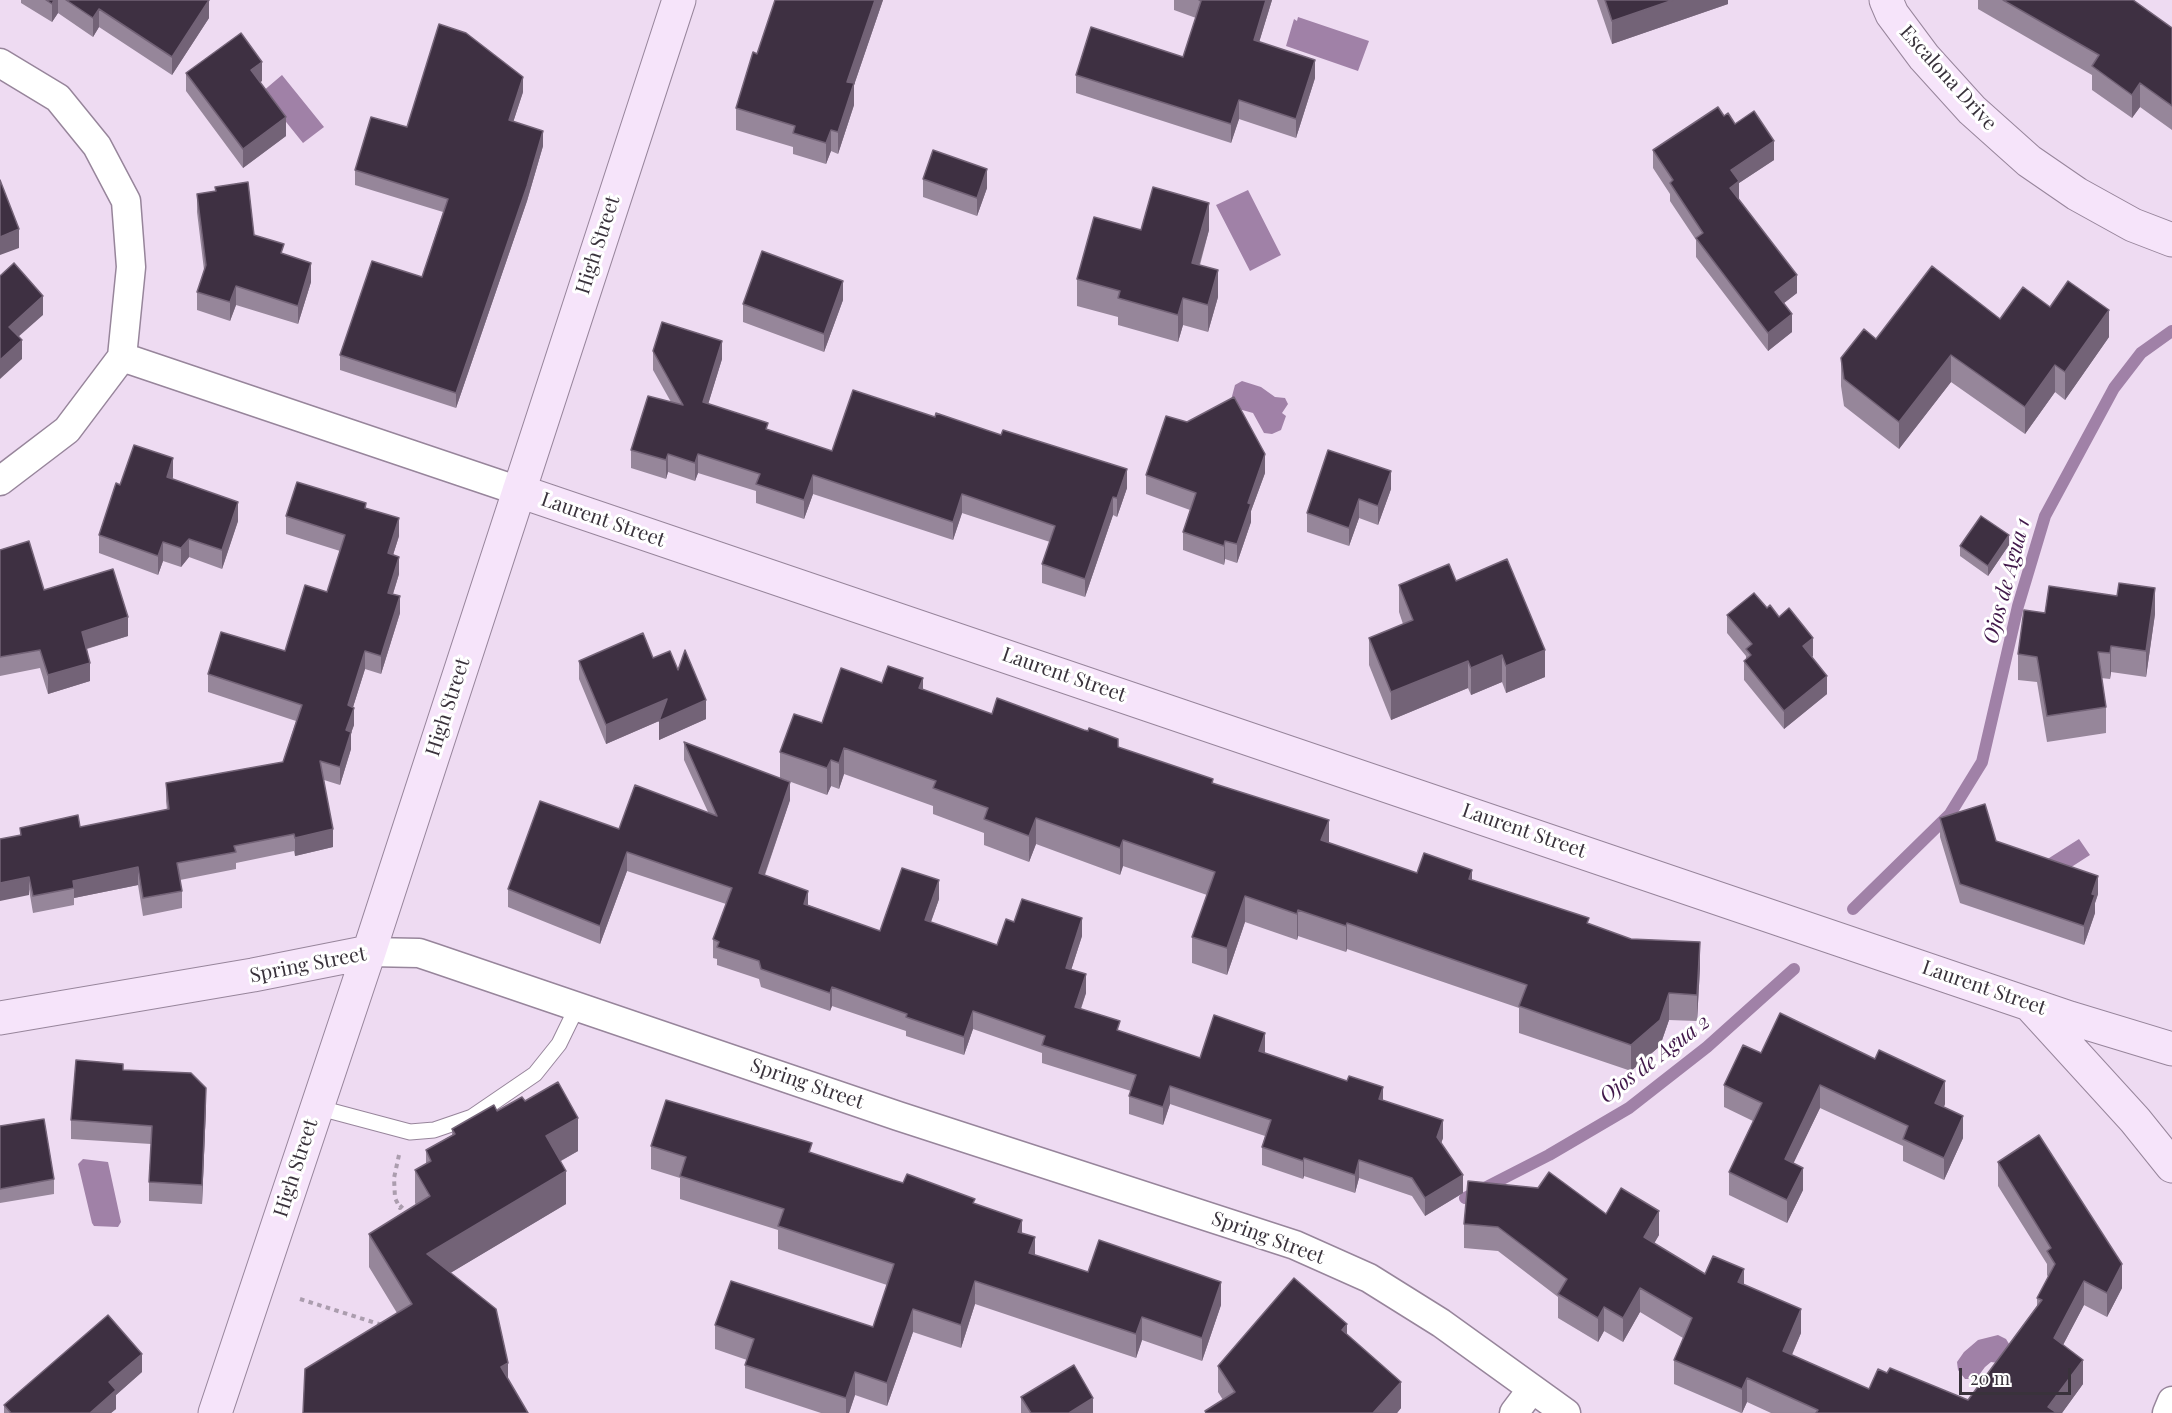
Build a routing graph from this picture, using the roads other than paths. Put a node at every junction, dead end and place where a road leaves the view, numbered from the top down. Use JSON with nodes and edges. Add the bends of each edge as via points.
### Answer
{"nodes":[{"id":1,"x":679,"y":0,"type":"edge"},
{"id":2,"x":1886,"y":0,"type":"edge"},
{"id":3,"x":0,"y":63,"type":"edge"},
{"id":4,"x":2172,"y":240,"type":"edge"},
{"id":5,"x":122,"y":357,"type":"junction"},
{"id":6,"x":0,"y":481,"type":"edge"},
{"id":7,"x":519,"y":491,"type":"junction"},
{"id":8,"x":369,"y":952,"type":"junction"},
{"id":9,"x":2027,"y":1002,"type":"junction"},
{"id":10,"x":578,"y":1005,"type":"junction"},
{"id":11,"x":0,"y":1018,"type":"edge"},
{"id":12,"x":2172,"y":1049,"type":"edge"},
{"id":13,"x":316,"y":1107,"type":"junction"},
{"id":14,"x":2172,"y":1167,"type":"edge"},
{"id":15,"x":1532,"y":1389,"type":"junction"},
{"id":16,"x":2172,"y":1401,"type":"edge"},
{"id":17,"x":215,"y":1413,"type":"edge"},
{"id":18,"x":1514,"y":1413,"type":"edge"},
{"id":19,"x":1566,"y":1413,"type":"edge"},
{"id":20,"x":2167,"y":1413,"type":"edge"}],
"edges":[{"from":1,"to":7,"type":"street","name":"High Street"},
{"from":2,"to":4,"type":"street","name":"Escalona Drive","via":[[1892,14],[1931,65],[1972,110],[2029,161],[2133,225]]},
{"from":3,"to":5,"type":"street","via":[[58,98],[97,146],[126,201],[131,267]]},
{"from":5,"to":6,"type":"street","via":[[67,430]]},
{"from":5,"to":7,"type":"street","name":"Laurent Street"},
{"from":7,"to":8,"type":"street","name":"High Street"},
{"from":7,"to":9,"type":"street","name":"Laurent Street"},
{"from":8,"to":10,"type":"street","name":"Spring Street","via":[[419,953]]},
{"from":8,"to":11,"type":"street","name":"Spring Street"},
{"from":8,"to":13,"type":"street","name":"High Street"},
{"from":9,"to":12,"type":"street","name":"Laurent Street"},
{"from":9,"to":14,"type":"street","via":[[2135,1120]]},
{"from":10,"to":13,"type":"lane","via":[[559,1044],[535,1074],[472,1117],[434,1130],[410,1132]]},
{"from":10,"to":15,"type":"street","name":"Spring Street","via":[[898,1116],[1295,1245],[1369,1278],[1441,1323]]},
{"from":13,"to":17,"type":"street","name":"High Street"},
{"from":15,"to":18,"type":"street"},
{"from":15,"to":19,"type":"street","name":"Spring Street"},
{"from":16,"to":20,"type":"street"}]}
